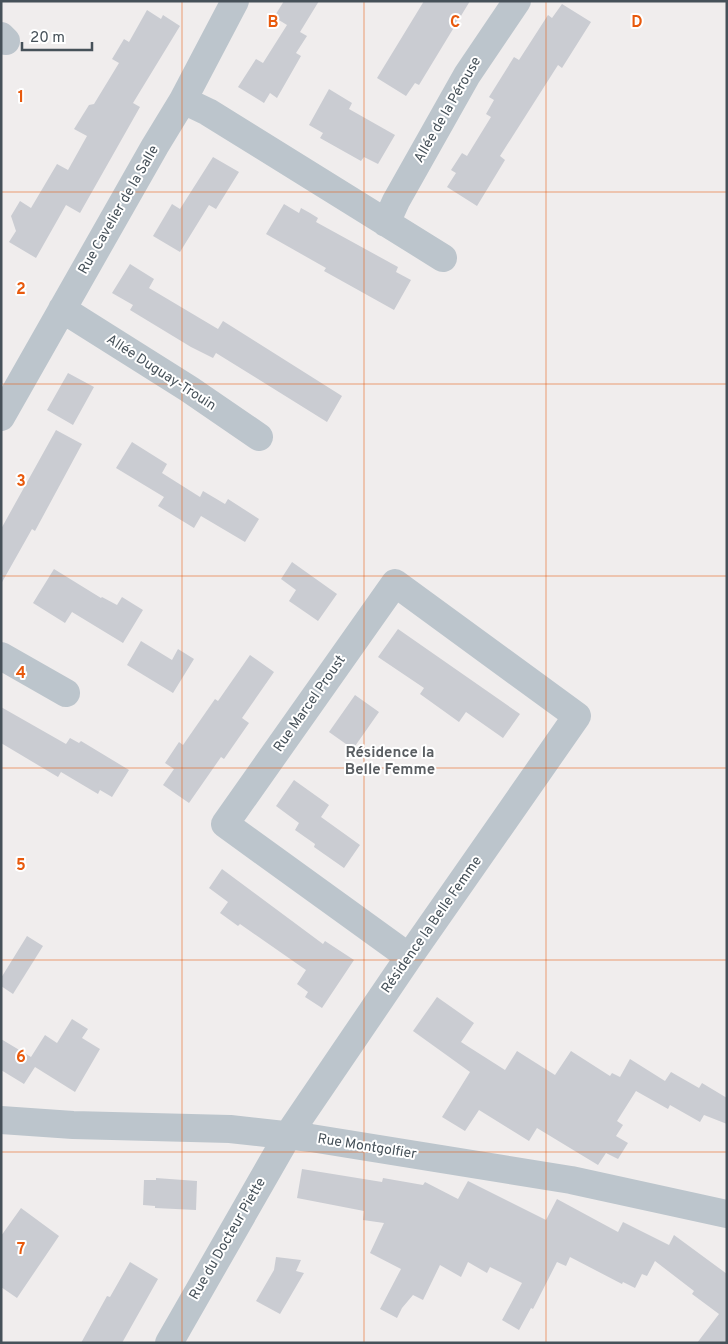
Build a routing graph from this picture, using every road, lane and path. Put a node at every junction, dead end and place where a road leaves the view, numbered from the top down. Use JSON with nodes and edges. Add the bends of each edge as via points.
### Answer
{"nodes":[{"id":1,"x":235,"y":1,"type":"edge"},
{"id":2,"x":517,"y":1,"type":"edge"},
{"id":3,"x":183,"y":100,"type":"junction"},
{"id":4,"x":386,"y":223,"type":"junction"},
{"id":5,"x":443,"y":258,"type":"dead end"},
{"id":6,"x":62,"y":309,"type":"junction"},
{"id":7,"x":1,"y":417,"type":"edge"},
{"id":8,"x":259,"y":438,"type":"dead end"},
{"id":9,"x":1,"y":656,"type":"edge"},
{"id":10,"x":66,"y":693,"type":"dead end"},
{"id":11,"x":577,"y":716,"type":"joint"},
{"id":12,"x":409,"y":956,"type":"junction"},
{"id":13,"x":1,"y":1120,"type":"edge"},
{"id":14,"x":288,"y":1135,"type":"junction"},
{"id":15,"x":727,"y":1214,"type":"edge"},
{"id":16,"x":169,"y":1343,"type":"edge"}],
"edges":[{"from":1,"to":3,"type":"street","name":"Rue Cavelier de la Salle"},
{"from":2,"to":4,"type":"street","name":"Allée de la Pérouse","via":[[467,75]]},
{"from":3,"to":4,"type":"street","via":[[208,112]]},
{"from":3,"to":6,"type":"street","name":"Rue Cavelier de la Salle"},
{"from":4,"to":5,"type":"street"},
{"from":6,"to":7,"type":"street","name":"Rue Cavelier de la Salle"},
{"from":6,"to":8,"type":"street","name":"Allée Duguay-Trouin","via":[[189,389]]},
{"from":9,"to":10,"type":"street"},
{"from":11,"to":12,"type":"street","name":"Résidence la Belle Femme"},
{"from":11,"to":12,"type":"street","name":"Rue Marcel Proust","via":[[395,583],[225,824]]},
{"from":12,"to":14,"type":"street","name":"Résidence la Belle Femme"},
{"from":13,"to":14,"type":"street","name":"Rue Montgolfier"},
{"from":14,"to":15,"type":"street","name":"Rue Montgolfier","via":[[571,1180]]},
{"from":14,"to":16,"type":"street","name":"Rue du Docteur Piette"}]}
